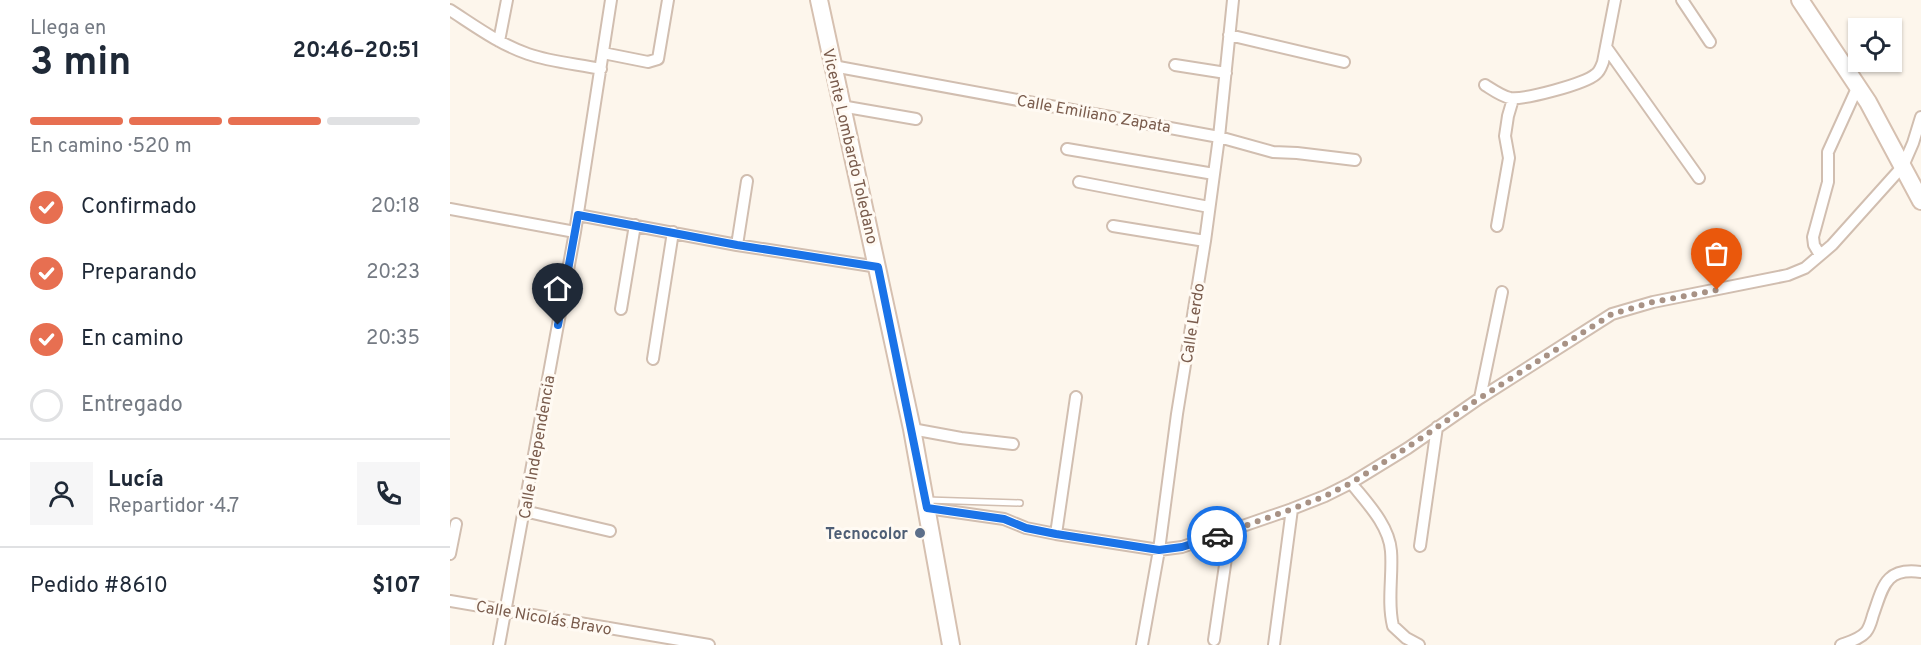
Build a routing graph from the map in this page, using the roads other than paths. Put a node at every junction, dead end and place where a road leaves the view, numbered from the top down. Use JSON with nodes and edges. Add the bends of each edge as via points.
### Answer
{"nodes":[{"id":1,"x":507,"y":0,"type":"edge"},
{"id":2,"x":611,"y":0,"type":"edge"},
{"id":3,"x":669,"y":0,"type":"edge"},
{"id":4,"x":819,"y":0,"type":"edge"},
{"id":5,"x":1233,"y":0,"type":"edge"},
{"id":6,"x":1614,"y":0,"type":"edge"},
{"id":7,"x":1682,"y":0,"type":"edge"},
{"id":8,"x":1800,"y":0,"type":"edge"},
{"id":9,"x":450,"y":10,"type":"edge"},
{"id":10,"x":1229,"y":35,"type":"junction"},
{"id":11,"x":498,"y":41,"type":"junction"},
{"id":12,"x":1710,"y":42,"type":"dead end"},
{"id":13,"x":1606,"y":47,"type":"junction"},
{"id":14,"x":603,"y":52,"type":"junction"},
{"id":15,"x":1344,"y":62,"type":"dead end"},
{"id":16,"x":1175,"y":65,"type":"dead end"},
{"id":17,"x":833,"y":66,"type":"junction"},
{"id":18,"x":601,"y":69,"type":"junction"},
{"id":19,"x":1226,"y":73,"type":"junction"},
{"id":20,"x":1485,"y":85,"type":"dead end"},
{"id":21,"x":1858,"y":86,"type":"junction"},
{"id":22,"x":1513,"y":99,"type":"junction"},
{"id":23,"x":842,"y":106,"type":"junction"},
{"id":24,"x":1921,"y":117,"type":"edge"},
{"id":25,"x":916,"y":120,"type":"dead end"},
{"id":26,"x":1219,"y":137,"type":"junction"},
{"id":27,"x":1067,"y":149,"type":"dead end"},
{"id":28,"x":1355,"y":160,"type":"dead end"},
{"id":29,"x":1903,"y":166,"type":"junction"},
{"id":30,"x":1214,"y":174,"type":"junction"},
{"id":31,"x":1699,"y":178,"type":"dead end"},
{"id":32,"x":747,"y":181,"type":"dead end"},
{"id":33,"x":1079,"y":182,"type":"dead end"},
{"id":34,"x":1916,"y":183,"type":"edge"},
{"id":35,"x":1921,"y":201,"type":"edge"},
{"id":36,"x":1209,"y":207,"type":"junction"},
{"id":37,"x":450,"y":208,"type":"edge"},
{"id":38,"x":578,"y":215,"type":"junction"},
{"id":39,"x":635,"y":225,"type":"junction"},
{"id":40,"x":1113,"y":226,"type":"dead end"},
{"id":41,"x":1497,"y":226,"type":"dead end"},
{"id":42,"x":575,"y":232,"type":"junction"},
{"id":43,"x":673,"y":232,"type":"junction"},
{"id":44,"x":1205,"y":241,"type":"junction"},
{"id":45,"x":737,"y":245,"type":"junction"},
{"id":46,"x":1820,"y":255,"type":"junction"},
{"id":47,"x":878,"y":267,"type":"junction"},
{"id":48,"x":1502,"y":292,"type":"dead end"},
{"id":49,"x":621,"y":309,"type":"dead end"},
{"id":50,"x":652,"y":358,"type":"dead end"},
{"id":51,"x":1076,"y":397,"type":"dead end"},
{"id":52,"x":1480,"y":398,"type":"junction"},
{"id":53,"x":1437,"y":427,"type":"junction"},
{"id":54,"x":912,"y":429,"type":"junction"},
{"id":55,"x":1013,"y":444,"type":"dead end"},
{"id":56,"x":1351,"y":483,"type":"junction"},
{"id":57,"x":1020,"y":503,"type":"dead end"},
{"id":58,"x":926,"y":504,"type":"junction"},
{"id":59,"x":1292,"y":509,"type":"junction"},
{"id":60,"x":524,"y":511,"type":"junction"},
{"id":61,"x":456,"y":524,"type":"dead end"},
{"id":62,"x":610,"y":531,"type":"dead end"},
{"id":63,"x":1230,"y":531,"type":"junction"},
{"id":64,"x":1056,"y":534,"type":"junction"},
{"id":65,"x":1420,"y":546,"type":"dead end"},
{"id":66,"x":1159,"y":550,"type":"junction"},
{"id":67,"x":450,"y":554,"type":"edge"},
{"id":68,"x":1921,"y":572,"type":"edge"},
{"id":69,"x":450,"y":601,"type":"edge"},
{"id":70,"x":505,"y":611,"type":"junction"},
{"id":71,"x":1214,"y":640,"type":"dead end"},
{"id":72,"x":499,"y":645,"type":"edge"},
{"id":73,"x":709,"y":645,"type":"edge"},
{"id":74,"x":951,"y":645,"type":"edge"},
{"id":75,"x":1142,"y":645,"type":"edge"},
{"id":76,"x":1274,"y":645,"type":"edge"},
{"id":77,"x":1419,"y":645,"type":"edge"},
{"id":78,"x":1841,"y":645,"type":"edge"}],
"edges":[{"from":1,"to":11,"type":"street"},
{"from":2,"to":14,"type":"street","name":"Calle Independencia"},
{"from":3,"to":14,"type":"street","via":[[658,59],[648,62]]},
{"from":4,"to":17,"type":"main road","name":"Vicente Lombardo Toledano"},
{"from":5,"to":10,"type":"street","name":"Calle Lerdo"},
{"from":6,"to":13,"type":"street"},
{"from":7,"to":12,"type":"street"},
{"from":8,"to":21,"type":"main road"},
{"from":9,"to":11,"type":"street"},
{"from":10,"to":15,"type":"street"},
{"from":10,"to":19,"type":"street","name":"Calle Lerdo"},
{"from":11,"to":18,"type":"street","via":[[537,57]]},
{"from":13,"to":22,"type":"street","via":[[1600,69],[1591,78]]},
{"from":13,"to":31,"type":"street"},
{"from":14,"to":18,"type":"street","name":"Calle Independencia"},
{"from":16,"to":19,"type":"street"},
{"from":17,"to":23,"type":"main road","name":"Vicente Lombardo Toledano"},
{"from":17,"to":26,"type":"street","name":"Calle Emiliano Zapata"},
{"from":18,"to":38,"type":"street","name":"Calle Independencia"},
{"from":19,"to":26,"type":"street","name":"Calle Lerdo"},
{"from":20,"to":22,"type":"street"},
{"from":21,"to":29,"type":"main road"},
{"from":21,"to":46,"type":"street","via":[[1828,152],[1828,182],[1813,237]]},
{"from":22,"to":41,"type":"street","via":[[1505,136],[1509,158]]},
{"from":23,"to":25,"type":"street"},
{"from":23,"to":47,"type":"main road","name":"Vicente Lombardo Toledano"},
{"from":24,"to":29,"type":"street"},
{"from":26,"to":28,"type":"street","name":"Calle Emiliano Zapata","via":[[1273,152]]},
{"from":26,"to":30,"type":"street","name":"Calle Lerdo"},
{"from":27,"to":30,"type":"street"},
{"from":29,"to":34,"type":"main road"},
{"from":29,"to":46,"type":"street"},
{"from":30,"to":36,"type":"street","name":"Calle Lerdo"},
{"from":32,"to":45,"type":"street"},
{"from":33,"to":36,"type":"street"},
{"from":34,"to":35,"type":"main road"},
{"from":36,"to":44,"type":"street","name":"Calle Lerdo"},
{"from":37,"to":42,"type":"street"},
{"from":38,"to":39,"type":"street"},
{"from":38,"to":42,"type":"street","name":"Calle Independencia"},
{"from":39,"to":43,"type":"street"},
{"from":39,"to":49,"type":"street"},
{"from":40,"to":44,"type":"street"},
{"from":42,"to":60,"type":"street","name":"Calle Independencia"},
{"from":43,"to":45,"type":"street"},
{"from":43,"to":50,"type":"street"},
{"from":44,"to":66,"type":"street","name":"Calle Lerdo"},
{"from":45,"to":47,"type":"street"},
{"from":46,"to":52,"type":"street","via":[[1805,268],[1788,275],[1612,314]]},
{"from":47,"to":54,"type":"main road","name":"Vicente Lombardo Toledano"},
{"from":48,"to":52,"type":"street"},
{"from":51,"to":64,"type":"street"},
{"from":52,"to":53,"type":"street"},
{"from":53,"to":56,"type":"street"},
{"from":53,"to":65,"type":"street"},
{"from":54,"to":55,"type":"street"},
{"from":54,"to":58,"type":"main road","name":"Vicente Lombardo Toledano"},
{"from":56,"to":59,"type":"street"},
{"from":56,"to":77,"type":"street","via":[[1376,514],[1391,549],[1393,626]]},
{"from":57,"to":58,"type":"lane"},
{"from":58,"to":64,"type":"street"},
{"from":58,"to":74,"type":"main road","name":"Vicente Lombardo Toledano"},
{"from":59,"to":63,"type":"street"},
{"from":59,"to":76,"type":"street"},
{"from":60,"to":62,"type":"street"},
{"from":60,"to":70,"type":"street","name":"Calle Independencia"},
{"from":61,"to":67,"type":"street"},
{"from":63,"to":66,"type":"street","via":[[1182,547]]},
{"from":63,"to":71,"type":"street"},
{"from":64,"to":66,"type":"street"},
{"from":66,"to":75,"type":"street","name":"Calle Lerdo"},
{"from":68,"to":78,"type":"street","via":[[1897,572],[1883,587],[1869,628]]},
{"from":69,"to":70,"type":"street","name":"Calle Nicolás Bravo"},
{"from":70,"to":72,"type":"street","name":"Calle Independencia"},
{"from":70,"to":73,"type":"street","name":"Calle Nicolás Bravo"}]}
